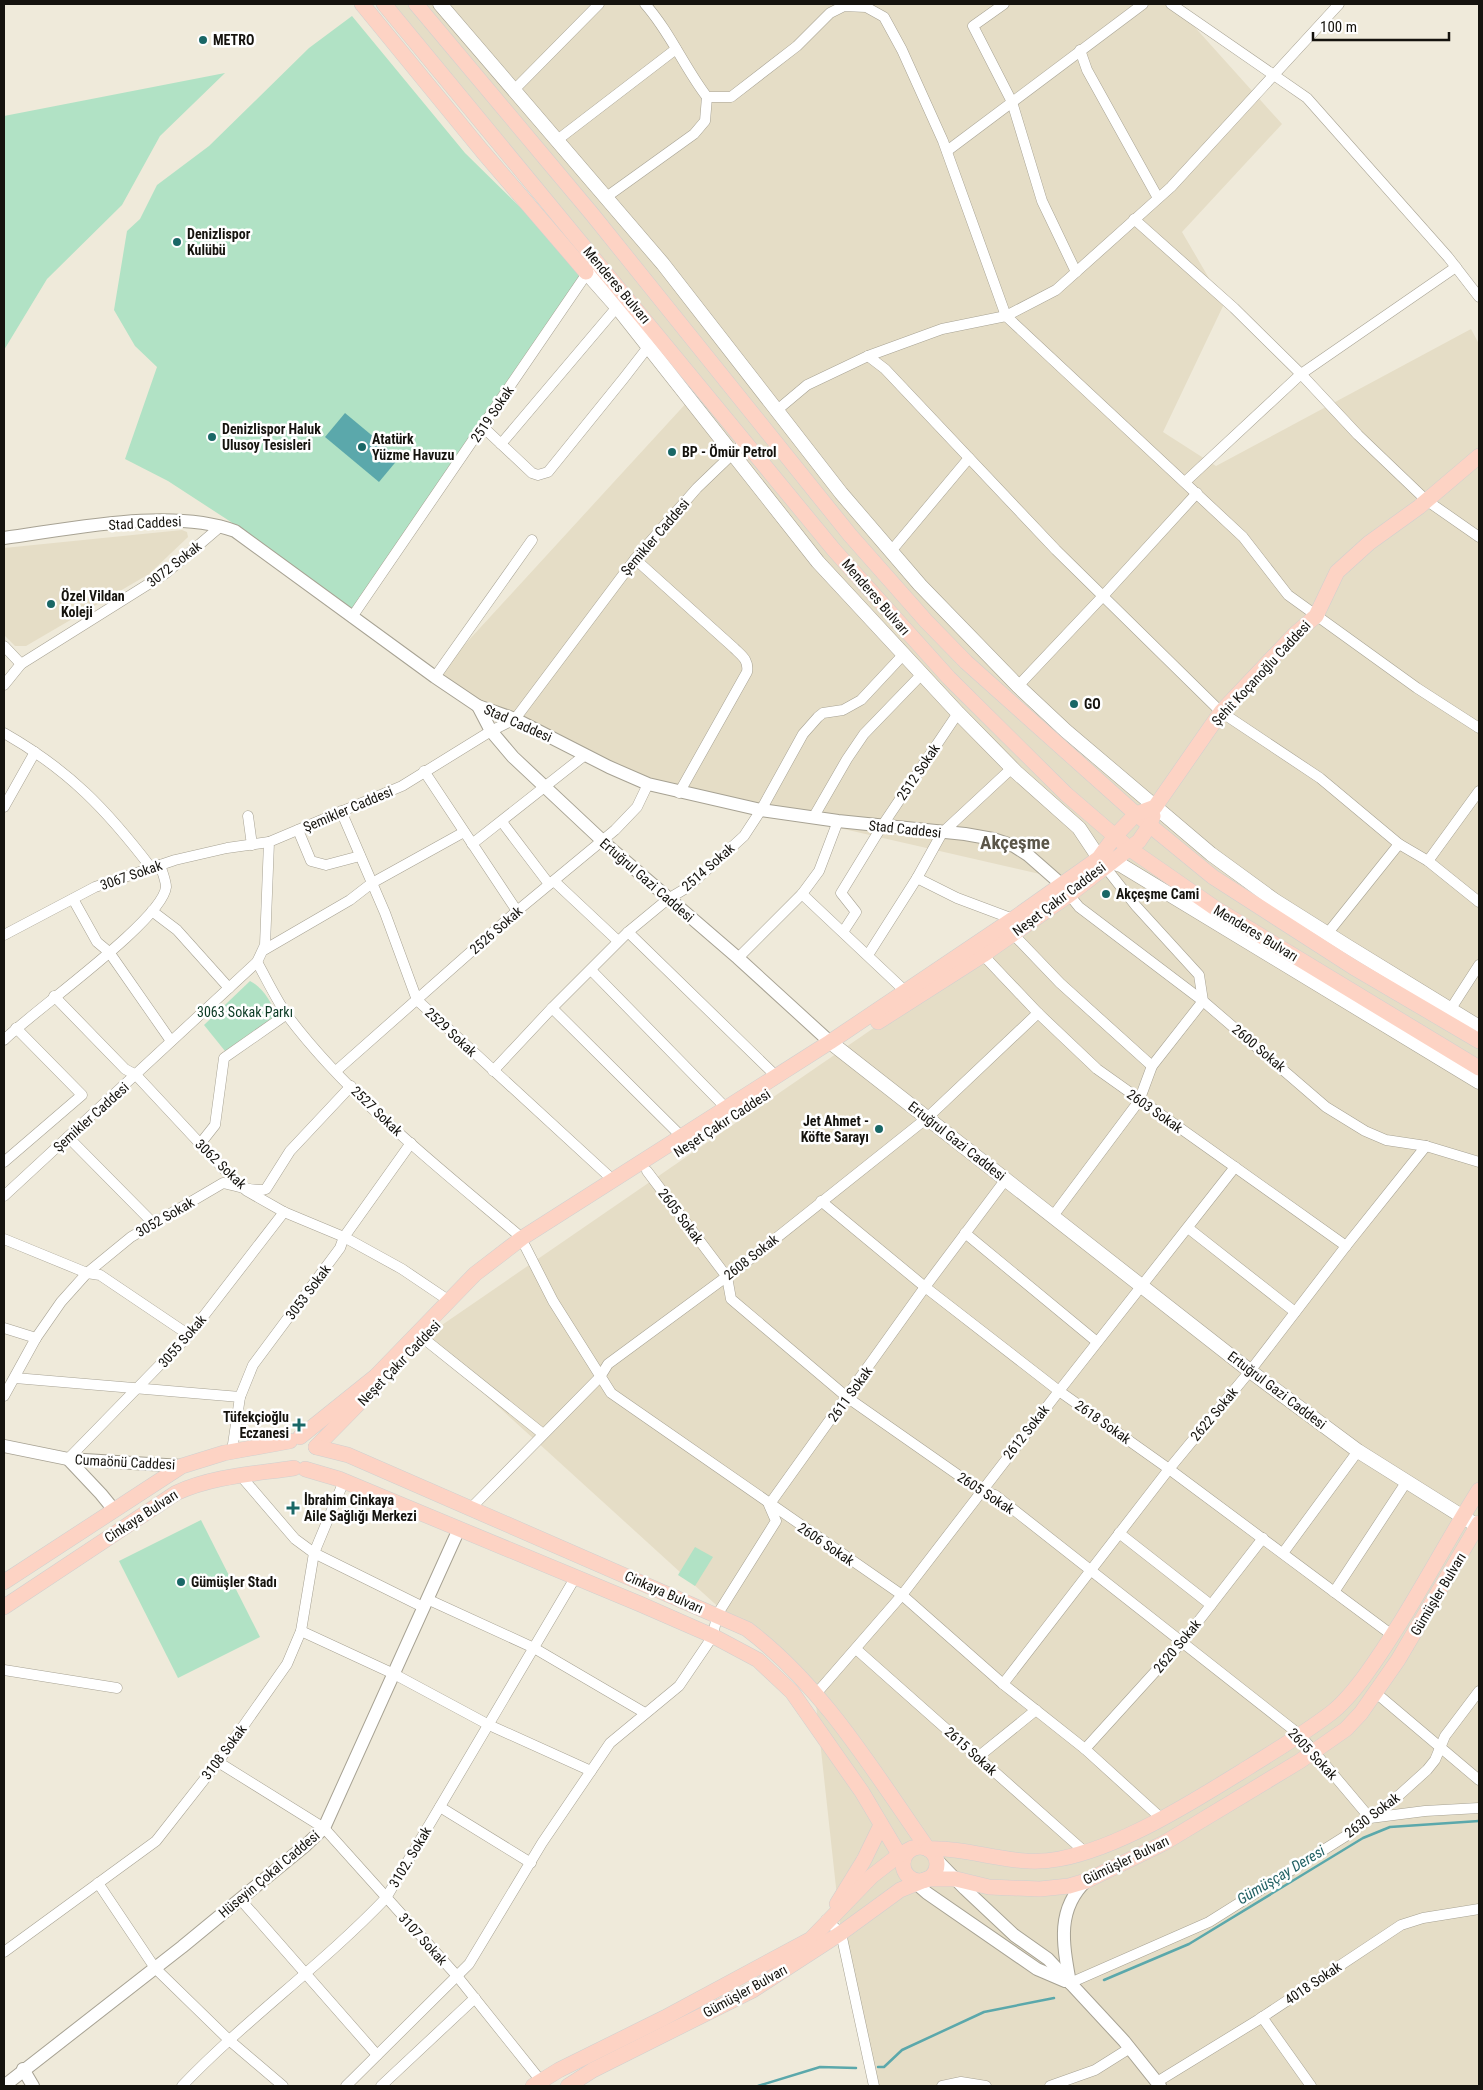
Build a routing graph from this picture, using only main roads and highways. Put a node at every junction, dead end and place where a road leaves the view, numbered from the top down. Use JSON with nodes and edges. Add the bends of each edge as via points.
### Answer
{"nodes":[{"id":1,"x":362,"y":4,"type":"edge"},
{"id":2,"x":384,"y":4,"type":"edge"},
{"id":3,"x":416,"y":4,"type":"edge"},
{"id":4,"x":440,"y":4,"type":"edge"},
{"id":5,"x":586,"y":272,"type":"joint"},
{"id":6,"x":1479,"y":456,"type":"edge"},
{"id":7,"x":1155,"y":807,"type":"junction"},
{"id":8,"x":1136,"y":814,"type":"junction"},
{"id":9,"x":1150,"y":825,"type":"junction"},
{"id":10,"x":1115,"y":836,"type":"junction"},
{"id":11,"x":1130,"y":849,"type":"junction"},
{"id":12,"x":1101,"y":862,"type":"junction"},
{"id":13,"x":1013,"y":927,"type":"junction"},
{"id":14,"x":1479,"y":1027,"type":"edge"},
{"id":15,"x":1479,"y":1041,"type":"edge"},
{"id":16,"x":834,"y":1045,"type":"junction"},
{"id":17,"x":1479,"y":1068,"type":"edge"},
{"id":18,"x":1479,"y":1082,"type":"edge"},
{"id":19,"x":523,"y":1242,"type":"junction"},
{"id":20,"x":295,"y":1439,"type":"junction"},
{"id":21,"x":316,"y":1448,"type":"junction"},
{"id":22,"x":300,"y":1469,"type":"junction"},
{"id":23,"x":1479,"y":1490,"type":"edge"},
{"id":24,"x":1462,"y":1516,"type":"junction"},
{"id":25,"x":1479,"y":1525,"type":"edge"},
{"id":26,"x":4,"y":1582,"type":"edge"},
{"id":27,"x":4,"y":1607,"type":"edge"},
{"id":28,"x":880,"y":1825,"type":"junction"},
{"id":29,"x":932,"y":1854,"type":"junction"},
{"id":30,"x":905,"y":1855,"type":"junction"},
{"id":31,"x":918,"y":1881,"type":"junction"},
{"id":32,"x":828,"y":1921,"type":"junction"},
{"id":33,"x":537,"y":2084,"type":"edge"},
{"id":34,"x":568,"y":2086,"type":"edge"}],
"edges":[{"from":1,"to":5,"type":"main road"},
{"from":2,"to":10,"type":"main road","name":"Menderes Bulvarı","via":[[834,550],[949,678],[1066,794]]},
{"from":3,"to":8,"type":"main road","name":"Menderes Bulvarı","via":[[592,214],[850,535],[926,622],[1008,702]]},
{"from":4,"to":7,"type":"main road","via":[[662,264],[841,493],[920,585],[1018,686]]},
{"from":5,"to":12,"type":"main road","via":[[818,562],[958,713],[1012,768],[1079,828]]},
{"from":6,"to":7,"type":"main road","name":"Şehit Koçanoğlu Caddesi","via":[[1337,572],[1316,616],[1221,712]]},
{"from":7,"to":8,"type":"main road"},
{"from":7,"to":9,"type":"main road","name":"Şehit Koçanoğlu Caddesi"},
{"from":7,"to":14,"type":"main road","via":[[1211,854],[1274,900]]},
{"from":8,"to":9,"type":"main road","name":"Menderes Bulvarı"},
{"from":8,"to":10,"type":"main road"},
{"from":9,"to":11,"type":"main road","name":"Neşet Çakır Caddesi"},
{"from":9,"to":15,"type":"main road","name":"Menderes Bulvarı","via":[[1213,877],[1262,910]]},
{"from":10,"to":11,"type":"main road","name":"Menderes Bulvarı"},
{"from":10,"to":12,"type":"main road","name":"Neşet Çakır Caddesi"},
{"from":11,"to":12,"type":"main road","name":"Neşet Çakır Caddesi"},
{"from":11,"to":17,"type":"main road","name":"Menderes Bulvarı","via":[[1215,908]]},
{"from":12,"to":13,"type":"main road","name":"Neşet Çakır Caddesi"},
{"from":12,"to":18,"type":"main road","via":[[1121,865]]},
{"from":13,"to":16,"type":"main road","name":"Neşet Çakır Caddesi","via":[[905,991]]},
{"from":13,"to":16,"type":"main road","name":"Neşet Çakır Caddesi","via":[[983,955]]},
{"from":16,"to":19,"type":"main road","name":"Neşet Çakır Caddesi","via":[[647,1171]]},
{"from":16,"to":19,"type":"main road","name":"Neşet Çakır Caddesi","via":[[775,1075]]},
{"from":16,"to":24,"type":"main road","name":"Ertuğrul Gazi Caddesi","via":[[1250,1371],[1358,1451]]},
{"from":19,"to":20,"type":"main road","name":"Neşet Çakır Caddesi","via":[[474,1274],[376,1376]]},
{"from":19,"to":21,"type":"main road","name":"Neşet Çakır Caddesi","via":[[471,1288]]},
{"from":20,"to":21,"type":"main road","via":[[310,1440]]},
{"from":20,"to":22,"type":"main road","via":[[286,1445],[284,1456],[286,1461]]},
{"from":20,"to":26,"type":"main road","name":"Cinkaya Bulvarı","via":[[232,1451],[182,1466]]},
{"from":21,"to":22,"type":"main road","via":[[315,1461]]},
{"from":21,"to":29,"type":"main road","name":"Cinkaya Bulvarı","via":[[348,1455],[747,1629],[773,1649],[815,1695]]},
{"from":22,"to":27,"type":"main road","name":"Cinkaya Bulvarı","via":[[197,1483],[176,1493]]},
{"from":22,"to":28,"type":"main road","name":"Cinkaya Bulvarı","via":[[344,1481],[713,1636],[758,1660],[792,1692],[862,1792]]},
{"from":23,"to":24,"type":"main road","name":"Gümüşler Bulvarı"},
{"from":24,"to":25,"type":"main road","name":"Ertuğrul Gazi Caddesi"},
{"from":24,"to":29,"type":"main road","name":"Gümüşler Bulvarı","via":[[1363,1678],[1332,1712],[1300,1735],[1161,1818],[1085,1852],[1030,1863],[950,1848]]},
{"from":25,"to":31,"type":"main road","name":"Gümüşler Bulvarı","via":[[1376,1693],[1346,1729],[1314,1752],[1164,1843],[1070,1886],[1040,1889],[989,1887],[956,1879]]},
{"from":28,"to":30,"type":"main road","name":"Cinkaya Bulvarı"},
{"from":28,"to":32,"type":"main road","via":[[864,1860]]},
{"from":29,"to":30,"type":"main road","via":[[920,1847]]},
{"from":29,"to":31,"type":"main road","via":[[935,1871]]},
{"from":30,"to":31,"type":"main road","via":[[906,1874]]},
{"from":30,"to":32,"type":"main road","via":[[872,1876]]},
{"from":31,"to":34,"type":"main road","name":"Gümüşler Bulvarı","via":[[752,1990],[593,2070]]},
{"from":32,"to":33,"type":"main road","name":"Gümüşler Bulvarı","via":[[811,1939]]}]}
